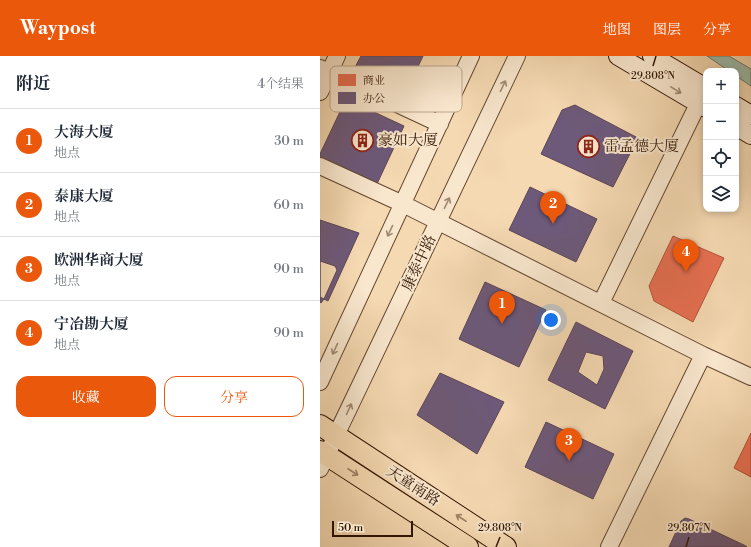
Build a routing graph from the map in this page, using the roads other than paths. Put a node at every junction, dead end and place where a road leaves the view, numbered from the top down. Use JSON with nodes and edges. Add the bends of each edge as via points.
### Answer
{"nodes":[{"id":1,"x":338,"y":56,"type":"edge"},
{"id":2,"x":471,"y":56,"type":"edge"},
{"id":3,"x":517,"y":56,"type":"edge"},
{"id":4,"x":618,"y":56,"type":"edge"},
{"id":5,"x":652,"y":56,"type":"edge"},
{"id":6,"x":325,"y":70,"type":"edge"},
{"id":7,"x":462,"y":76,"type":"edge"},
{"id":8,"x":320,"y":92,"type":"edge"},
{"id":9,"x":703,"y":100,"type":"edge"},
{"id":10,"x":739,"y":108,"type":"edge"},
{"id":11,"x":414,"y":112,"type":"edge"},
{"id":12,"x":445,"y":112,"type":"edge"},
{"id":13,"x":751,"y":115,"type":"edge"},
{"id":14,"x":440,"y":124,"type":"junction"},
{"id":15,"x":739,"y":128,"type":"edge"},
{"id":16,"x":751,"y":135,"type":"edge"},
{"id":17,"x":320,"y":166,"type":"edge"},
{"id":18,"x":403,"y":204,"type":"junction"},
{"id":19,"x":438,"y":222,"type":"junction"},
{"id":20,"x":601,"y":303,"type":"junction"},
{"id":21,"x":703,"y":355,"type":"junction"},
{"id":22,"x":751,"y":378,"type":"edge"},
{"id":23,"x":320,"y":382,"type":"edge"},
{"id":24,"x":328,"y":430,"type":"edge"},
{"id":25,"x":322,"y":458,"type":"edge"},
{"id":26,"x":468,"y":547,"type":"edge"},
{"id":27,"x":506,"y":547,"type":"edge"},
{"id":28,"x":609,"y":547,"type":"edge"}],
"edges":[{"from":1,"to":6,"type":"street"},
{"from":2,"to":7,"type":"street"},
{"from":19,"to":3,"type":"street","name":"康泰中路","one_way":true},
{"from":4,"to":9,"type":"main road","one_way":true},
{"from":5,"to":9,"type":"main road"},
{"from":6,"to":8,"type":"street"},
{"from":9,"to":20,"type":"street"},
{"from":10,"to":13,"type":"main road"},
{"from":11,"to":14,"type":"street"},
{"from":12,"to":14,"type":"street"},
{"from":14,"to":18,"type":"street"},
{"from":15,"to":16,"type":"main road"},
{"from":17,"to":18,"type":"street"},
{"from":18,"to":19,"type":"street"},
{"from":18,"to":23,"type":"street","one_way":true},
{"from":19,"to":20,"type":"street"},
{"from":24,"to":19,"type":"street","name":"康泰中路","one_way":true},
{"from":20,"to":21,"type":"street"},
{"from":21,"to":22,"type":"street"},
{"from":21,"to":28,"type":"street"},
{"from":24,"to":25,"type":"street","name":"康泰中路"},
{"from":27,"to":24,"type":"main road","name":"天童南路","one_way":true},
{"from":25,"to":26,"type":"main road","name":"天童南路","one_way":true}]}
